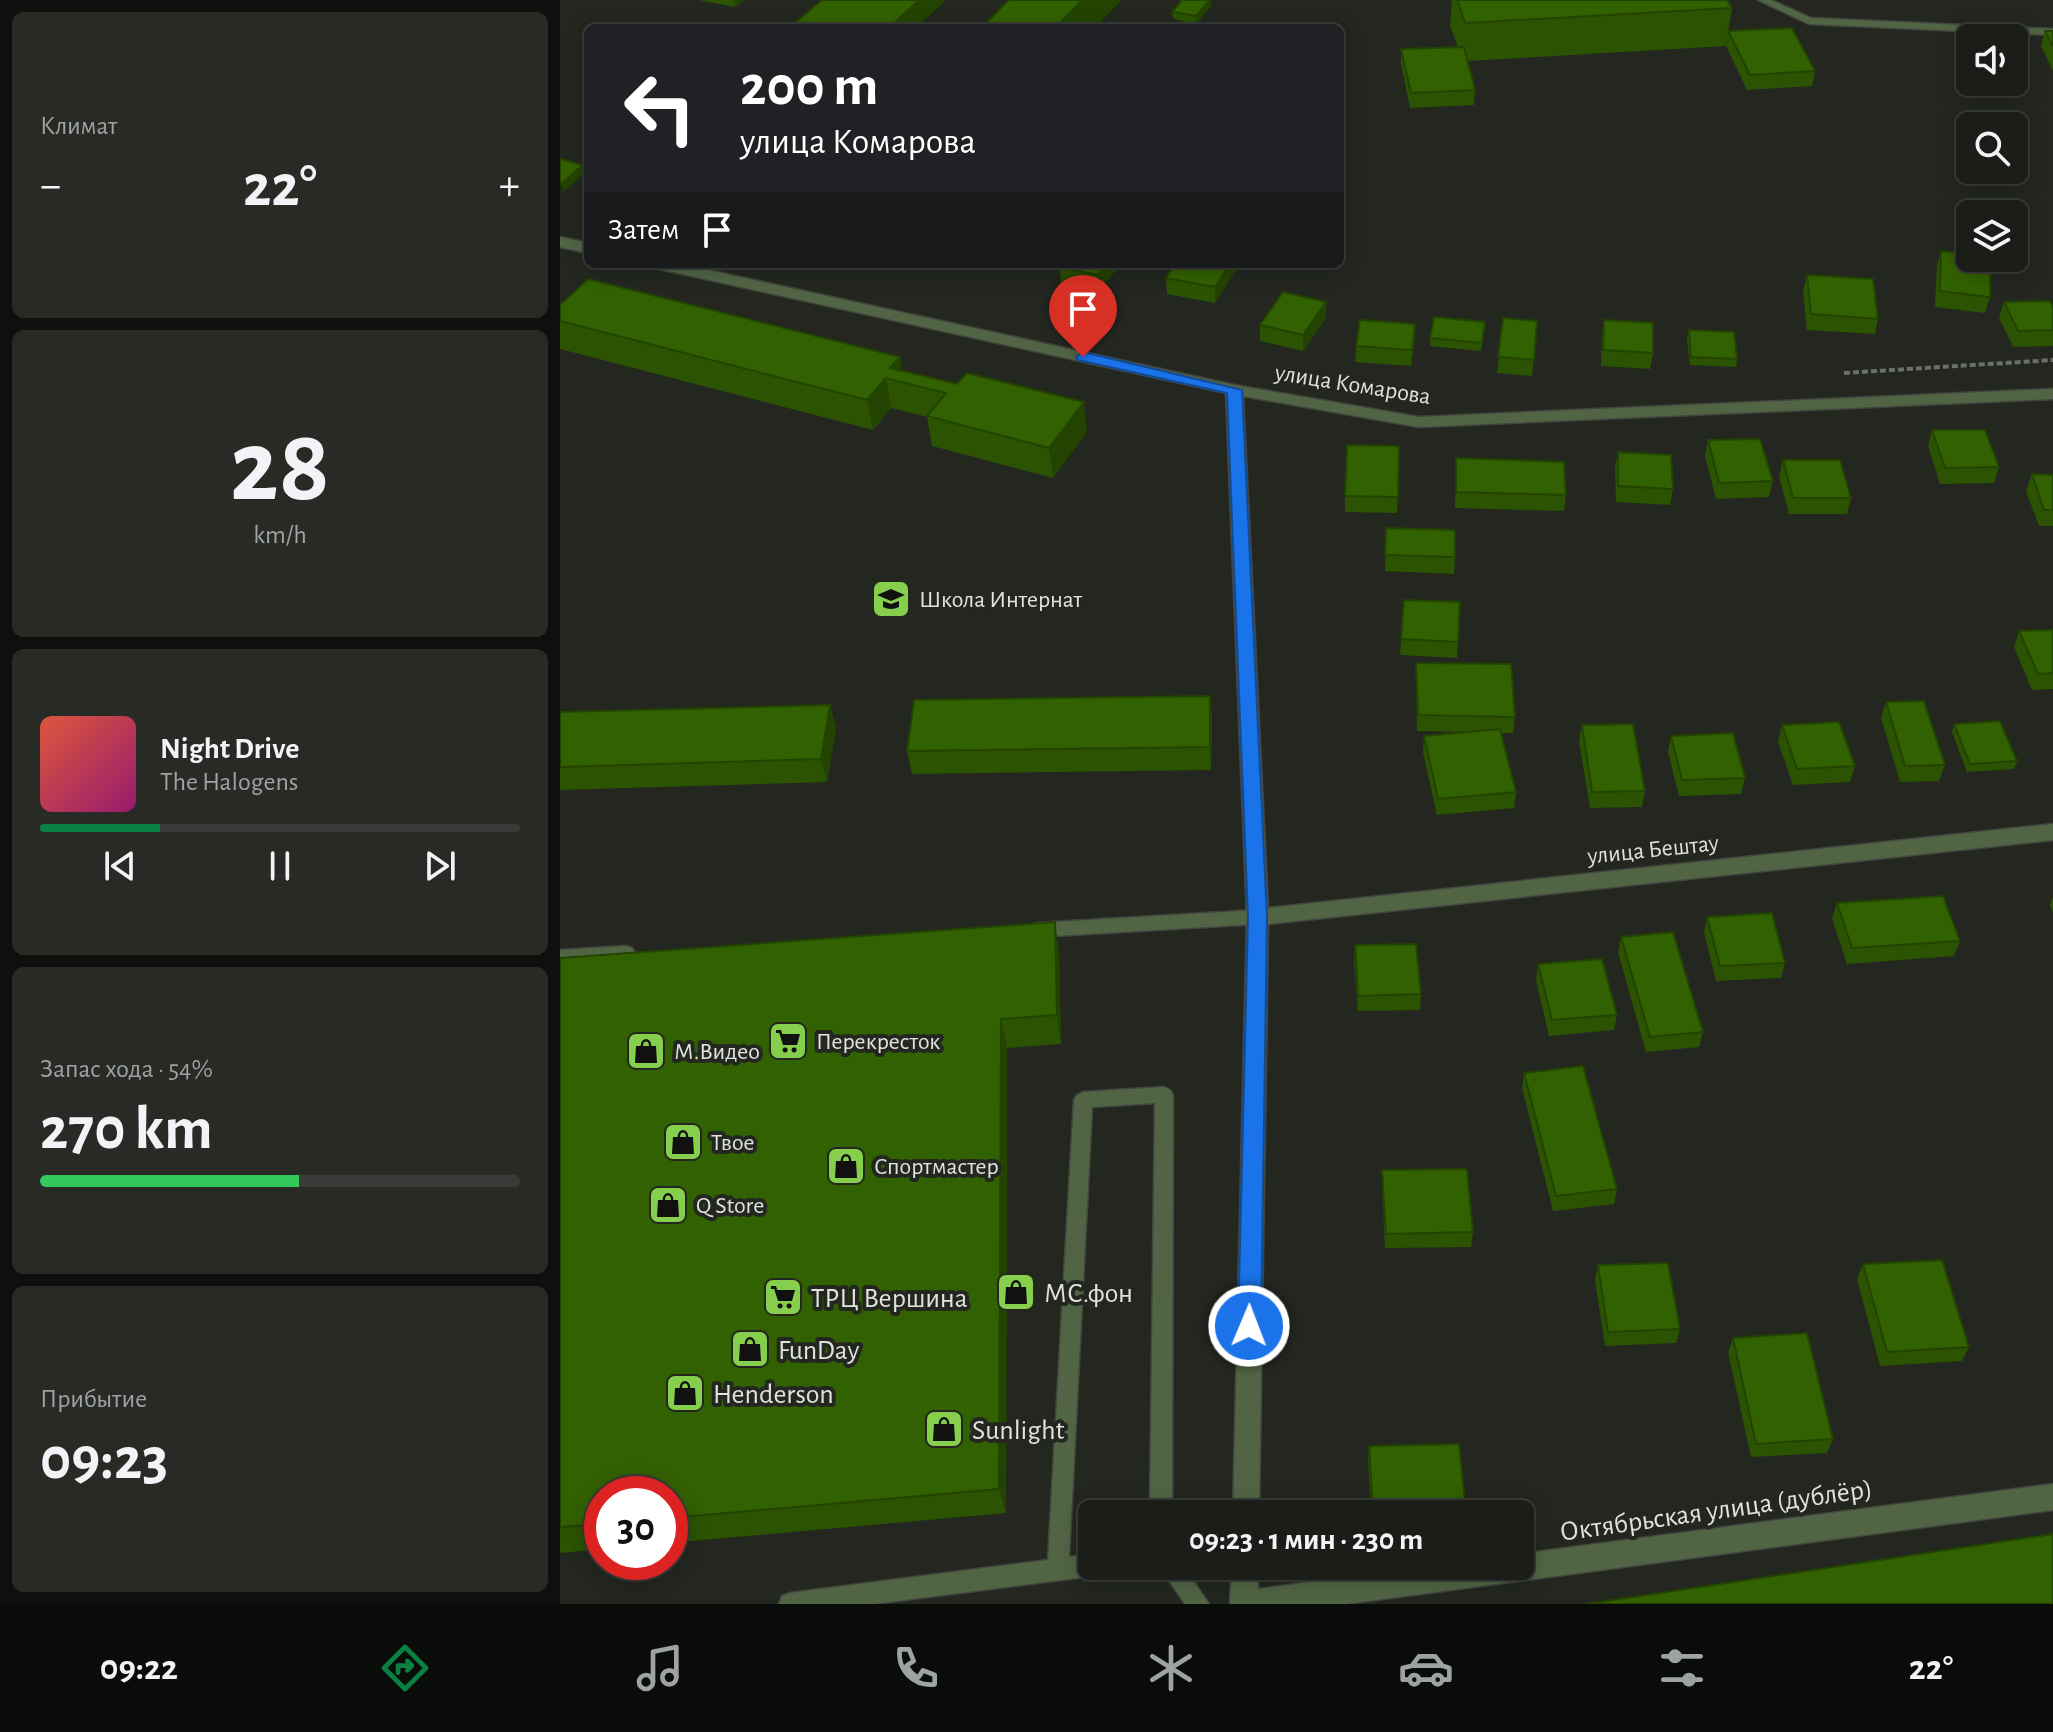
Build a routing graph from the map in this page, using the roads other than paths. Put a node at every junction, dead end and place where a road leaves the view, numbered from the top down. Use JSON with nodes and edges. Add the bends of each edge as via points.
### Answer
{"nodes":[{"id":1,"x":1763,"y":0,"type":"edge"},
{"id":2,"x":2053,"y":32,"type":"edge"},
{"id":3,"x":560,"y":242,"type":"edge"},
{"id":4,"x":584,"y":247,"type":"edge"},
{"id":5,"x":677,"y":268,"type":"edge"},
{"id":6,"x":1234,"y":390,"type":"junction"},
{"id":7,"x":2053,"y":394,"type":"edge"},
{"id":8,"x":2053,"y":832,"type":"edge"},
{"id":9,"x":1258,"y":917,"type":"junction"},
{"id":10,"x":1020,"y":931,"type":"edge"},
{"id":11,"x":639,"y":953,"type":"edge"},
{"id":12,"x":560,"y":957,"type":"edge"},
{"id":13,"x":2053,"y":1497,"type":"edge"},
{"id":14,"x":1161,"y":1500,"type":"edge"},
{"id":15,"x":1246,"y":1500,"type":"edge"},
{"id":16,"x":1078,"y":1566,"type":"edge"},
{"id":17,"x":1058,"y":1568,"type":"junction"},
{"id":18,"x":1180,"y":1580,"type":"edge"},
{"id":19,"x":1245,"y":1580,"type":"edge"},
{"id":20,"x":790,"y":1604,"type":"edge"},
{"id":21,"x":1198,"y":1604,"type":"edge"},
{"id":22,"x":1244,"y":1604,"type":"edge"}],
"edges":[{"from":1,"to":2,"type":"lane","via":[[1809,21]]},
{"from":3,"to":4,"type":"street"},
{"from":5,"to":6,"type":"street","name":"улица Комарова"},
{"from":6,"to":7,"type":"street","name":"улица Комарова","via":[[1419,422]]},
{"from":6,"to":9,"type":"street"},
{"from":8,"to":9,"type":"street","name":"улица Бештау"},
{"from":9,"to":10,"type":"lane"},
{"from":9,"to":15,"type":"street"},
{"from":11,"to":12,"type":"lane"},
{"from":13,"to":22,"type":"street","name":"Октябрьская улица (дублёр)"},
{"from":14,"to":17,"type":"lane","via":[[1164,1095],[1083,1100]]},
{"from":16,"to":17,"type":"lane"},
{"from":17,"to":20,"type":"lane"},
{"from":18,"to":21,"type":"lane"},
{"from":19,"to":22,"type":"street"}]}
